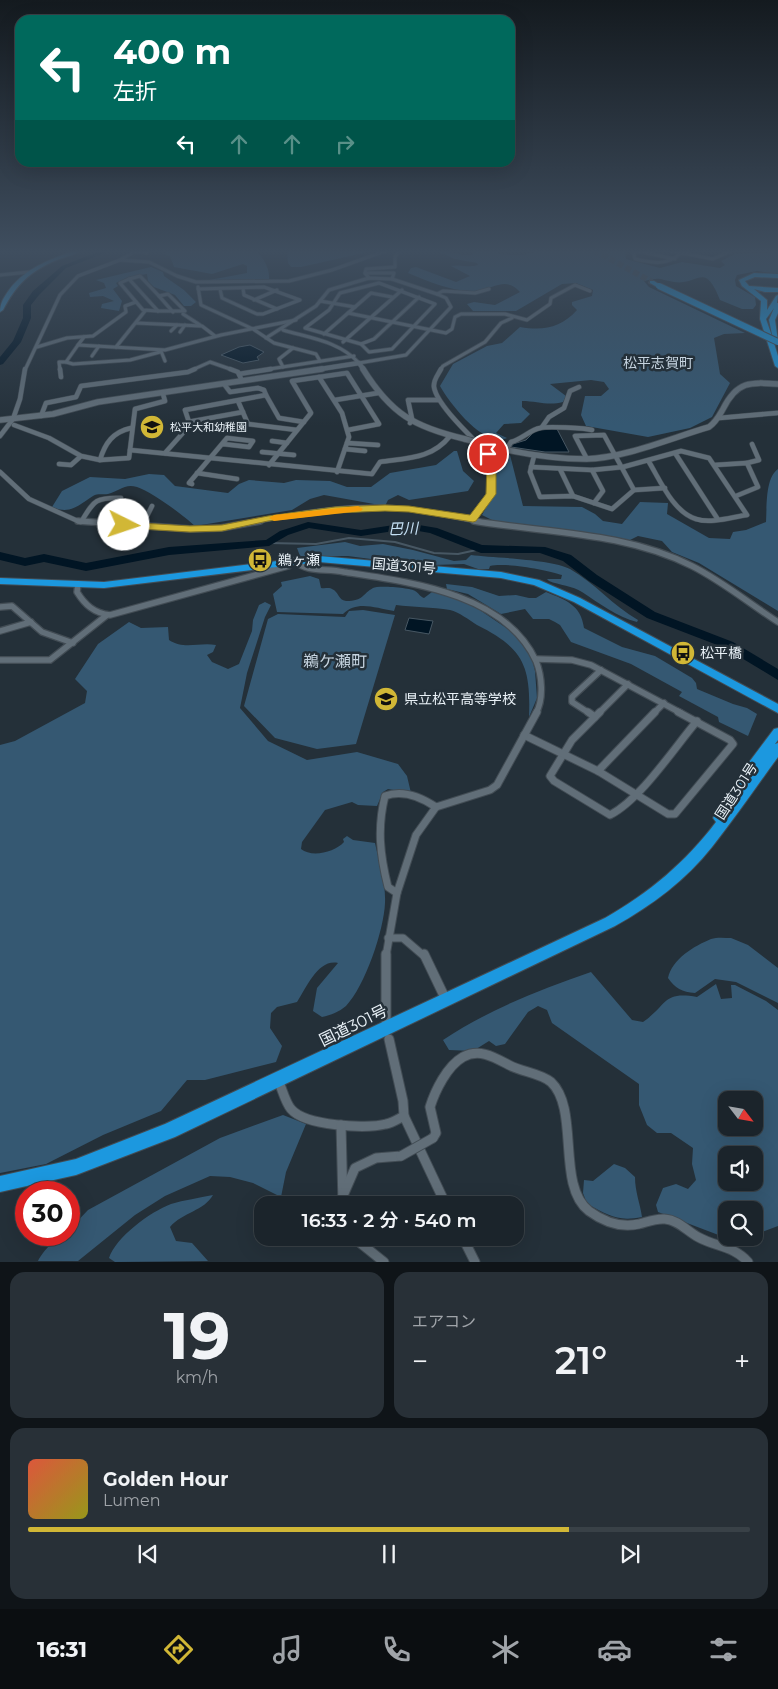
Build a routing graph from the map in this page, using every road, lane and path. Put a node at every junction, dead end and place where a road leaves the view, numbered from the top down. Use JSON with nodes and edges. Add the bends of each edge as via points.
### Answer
{"nodes":[{"id":1,"x":54,"y":309,"type":"edge"},
{"id":2,"x":125,"y":309,"type":"edge"},
{"id":3,"x":170,"y":309,"type":"edge"},
{"id":4,"x":183,"y":309,"type":"edge"},
{"id":5,"x":210,"y":309,"type":"edge"},
{"id":6,"x":246,"y":309,"type":"edge"},
{"id":7,"x":276,"y":309,"type":"edge"},
{"id":8,"x":310,"y":309,"type":"edge"},
{"id":9,"x":329,"y":309,"type":"edge"},
{"id":10,"x":353,"y":309,"type":"edge"},
{"id":11,"x":379,"y":309,"type":"edge"},
{"id":12,"x":406,"y":309,"type":"edge"},
{"id":13,"x":432,"y":309,"type":"edge"},
{"id":14,"x":449,"y":309,"type":"edge"},
{"id":15,"x":543,"y":309,"type":"edge"},
{"id":16,"x":710,"y":309,"type":"edge"},
{"id":17,"x":715,"y":309,"type":"edge"},
{"id":18,"x":764,"y":309,"type":"edge"},
{"id":19,"x":769,"y":309,"type":"edge"},
{"id":20,"x":777,"y":309,"type":"edge"},
{"id":21,"x":145,"y":311,"type":"joint"},
{"id":22,"x":158,"y":311,"type":"joint"},
{"id":23,"x":173,"y":312,"type":"junction"},
{"id":24,"x":348,"y":313,"type":"junction"},
{"id":25,"x":183,"y":314,"type":"dead end"},
{"id":26,"x":778,"y":314,"type":"edge"},
{"id":27,"x":369,"y":318,"type":"junction"},
{"id":28,"x":512,"y":318,"type":"junction"},
{"id":29,"x":297,"y":320,"type":"junction"},
{"id":30,"x":392,"y":322,"type":"junction"},
{"id":31,"x":136,"y":323,"type":"junction"},
{"id":32,"x":177,"y":325,"type":"junction"},
{"id":33,"x":185,"y":325,"type":"junction"},
{"id":34,"x":202,"y":326,"type":"junction"},
{"id":35,"x":414,"y":327,"type":"junction"},
{"id":36,"x":253,"y":329,"type":"junction"},
{"id":37,"x":283,"y":330,"type":"junction"},
{"id":38,"x":429,"y":330,"type":"junction"},
{"id":39,"x":766,"y":331,"type":"junction"},
{"id":40,"x":171,"y":332,"type":"dead end"},
{"id":41,"x":180,"y":332,"type":"dead end"},
{"id":42,"x":324,"y":334,"type":"junction"},
{"id":43,"x":215,"y":336,"type":"junction"},
{"id":44,"x":84,"y":337,"type":"junction"},
{"id":45,"x":266,"y":338,"type":"junction"},
{"id":46,"x":778,"y":338,"type":"edge"},
{"id":47,"x":345,"y":340,"type":"junction"},
{"id":48,"x":778,"y":343,"type":"edge"},
{"id":49,"x":361,"y":344,"type":"junction"},
{"id":50,"x":78,"y":345,"type":"junction"},
{"id":51,"x":99,"y":346,"type":"junction"},
{"id":52,"x":338,"y":346,"type":"junction"},
{"id":53,"x":37,"y":347,"type":"junction"},
{"id":54,"x":116,"y":347,"type":"junction"},
{"id":55,"x":293,"y":348,"type":"junction"},
{"id":56,"x":163,"y":351,"type":"junction"},
{"id":57,"x":92,"y":356,"type":"dead end"},
{"id":58,"x":354,"y":356,"type":"junction"},
{"id":59,"x":165,"y":361,"type":"dead end"},
{"id":60,"x":320,"y":361,"type":"junction"},
{"id":61,"x":66,"y":362,"type":"junction"},
{"id":62,"x":359,"y":363,"type":"junction"},
{"id":63,"x":283,"y":366,"type":"junction"},
{"id":64,"x":778,"y":366,"type":"edge"},
{"id":65,"x":239,"y":374,"type":"junction"},
{"id":66,"x":288,"y":374,"type":"junction"},
{"id":67,"x":61,"y":377,"type":"dead end"},
{"id":68,"x":319,"y":377,"type":"junction"},
{"id":69,"x":242,"y":381,"type":"junction"},
{"id":70,"x":292,"y":381,"type":"junction"},
{"id":71,"x":224,"y":384,"type":"junction"},
{"id":72,"x":778,"y":384,"type":"edge"},
{"id":73,"x":579,"y":387,"type":"dead end"},
{"id":74,"x":378,"y":393,"type":"junction"},
{"id":75,"x":163,"y":394,"type":"junction"},
{"id":76,"x":266,"y":395,"type":"junction"},
{"id":77,"x":361,"y":396,"type":"junction"},
{"id":78,"x":335,"y":400,"type":"junction"},
{"id":79,"x":439,"y":400,"type":"junction"},
{"id":80,"x":238,"y":401,"type":"junction"},
{"id":81,"x":243,"y":412,"type":"junction"},
{"id":82,"x":778,"y":413,"type":"edge"},
{"id":83,"x":41,"y":416,"type":"junction"},
{"id":84,"x":719,"y":418,"type":"junction"},
{"id":85,"x":3,"y":420,"type":"edge"},
{"id":86,"x":14,"y":422,"type":"junction"},
{"id":87,"x":188,"y":422,"type":"junction"},
{"id":88,"x":304,"y":422,"type":"junction"},
{"id":89,"x":410,"y":423,"type":"junction"},
{"id":90,"x":542,"y":427,"type":"junction"},
{"id":91,"x":132,"y":428,"type":"junction"},
{"id":92,"x":297,"y":430,"type":"junction"},
{"id":93,"x":348,"y":430,"type":"junction"},
{"id":94,"x":592,"y":430,"type":"dead end"},
{"id":95,"x":0,"y":436,"type":"edge"},
{"id":96,"x":450,"y":436,"type":"junction"},
{"id":97,"x":272,"y":441,"type":"dead end"},
{"id":98,"x":287,"y":443,"type":"junction"},
{"id":99,"x":347,"y":443,"type":"junction"},
{"id":100,"x":223,"y":444,"type":"junction"},
{"id":101,"x":752,"y":444,"type":"dead end"},
{"id":102,"x":378,"y":445,"type":"dead end"},
{"id":103,"x":345,"y":449,"type":"junction"},
{"id":104,"x":504,"y":449,"type":"junction"},
{"id":105,"x":130,"y":450,"type":"junction"},
{"id":106,"x":365,"y":451,"type":"dead end"},
{"id":107,"x":262,"y":452,"type":"dead end"},
{"id":108,"x":165,"y":453,"type":"junction"},
{"id":109,"x":675,"y":453,"type":"junction"},
{"id":110,"x":278,"y":454,"type":"junction"},
{"id":111,"x":616,"y":455,"type":"junction"},
{"id":112,"x":294,"y":456,"type":"dead end"},
{"id":113,"x":534,"y":456,"type":"junction"},
{"id":114,"x":80,"y":457,"type":"junction"},
{"id":115,"x":210,"y":458,"type":"junction"},
{"id":116,"x":586,"y":459,"type":"junction"},
{"id":117,"x":100,"y":460,"type":"junction"},
{"id":118,"x":649,"y":462,"type":"junction"},
{"id":119,"x":747,"y":463,"type":"junction"},
{"id":120,"x":59,"y":464,"type":"dead end"},
{"id":121,"x":269,"y":465,"type":"junction"},
{"id":122,"x":715,"y":465,"type":"junction"},
{"id":123,"x":531,"y":466,"type":"junction"},
{"id":124,"x":623,"y":467,"type":"junction"},
{"id":125,"x":560,"y":469,"type":"junction"},
{"id":126,"x":592,"y":470,"type":"junction"},
{"id":127,"x":0,"y":472,"type":"edge"},
{"id":128,"x":337,"y":472,"type":"junction"},
{"id":129,"x":197,"y":474,"type":"junction"},
{"id":130,"x":237,"y":479,"type":"dead end"},
{"id":131,"x":192,"y":484,"type":"dead end"},
{"id":132,"x":665,"y":488,"type":"junction"},
{"id":133,"x":634,"y":490,"type":"junction"},
{"id":134,"x":572,"y":496,"type":"junction"},
{"id":135,"x":736,"y":496,"type":"junction"},
{"id":136,"x":594,"y":503,"type":"junction"},
{"id":137,"x":152,"y":506,"type":"dead end"},
{"id":138,"x":717,"y":518,"type":"junction"},
{"id":139,"x":473,"y":519,"type":"junction"},
{"id":140,"x":81,"y":522,"type":"junction"},
{"id":141,"x":107,"y":524,"type":"junction"},
{"id":142,"x":142,"y":526,"type":"junction"},
{"id":143,"x":291,"y":561,"type":"junction"},
{"id":144,"x":0,"y":580,"type":"edge"},
{"id":145,"x":78,"y":584,"type":"junction"},
{"id":146,"x":0,"y":607,"type":"edge"},
{"id":147,"x":107,"y":615,"type":"junction"},
{"id":148,"x":31,"y":622,"type":"junction"},
{"id":149,"x":778,"y":622,"type":"edge"},
{"id":150,"x":0,"y":631,"type":"edge"},
{"id":151,"x":73,"y":643,"type":"junction"},
{"id":152,"x":536,"y":659,"type":"junction"},
{"id":153,"x":0,"y":660,"type":"edge"},
{"id":154,"x":601,"y":670,"type":"junction"},
{"id":155,"x":628,"y":684,"type":"junction"},
{"id":156,"x":664,"y":703,"type":"junction"},
{"id":157,"x":778,"y":709,"type":"edge"},
{"id":158,"x":595,"y":717,"type":"junction"},
{"id":159,"x":697,"y":721,"type":"junction"},
{"id":160,"x":778,"y":732,"type":"edge"},
{"id":161,"x":524,"y":735,"type":"junction"},
{"id":162,"x":778,"y":748,"type":"edge"},
{"id":163,"x":563,"y":753,"type":"junction"},
{"id":164,"x":598,"y":771,"type":"junction"},
{"id":165,"x":634,"y":794,"type":"junction"},
{"id":166,"x":436,"y":807,"type":"junction"},
{"id":167,"x":697,"y":852,"type":"junction"},
{"id":168,"x":397,"y":892,"type":"junction"},
{"id":169,"x":388,"y":938,"type":"junction"},
{"id":170,"x":446,"y":1000,"type":"junction"},
{"id":171,"x":386,"y":1020,"type":"dead end"},
{"id":172,"x":389,"y":1039,"type":"dead end"},
{"id":173,"x":278,"y":1080,"type":"junction"},
{"id":174,"x":404,"y":1116,"type":"junction"},
{"id":175,"x":341,"y":1125,"type":"junction"},
{"id":176,"x":0,"y":1184,"type":"edge"},
{"id":177,"x":343,"y":1196,"type":"edge"},
{"id":178,"x":345,"y":1196,"type":"edge"},
{"id":179,"x":442,"y":1196,"type":"edge"},
{"id":180,"x":364,"y":1246,"type":"edge"},
{"id":181,"x":467,"y":1246,"type":"edge"},
{"id":182,"x":384,"y":1262,"type":"edge"},
{"id":183,"x":475,"y":1262,"type":"edge"},
{"id":184,"x":748,"y":1262,"type":"edge"}],
"edges":[{"from":1,"to":53,"type":"street"},
{"from":2,"to":44,"type":"street","via":[[126,312],[96,334]]},
{"from":3,"to":23,"type":"street"},
{"from":4,"to":23,"type":"street","via":[[185,311]]},
{"from":5,"to":36,"type":"street"},
{"from":6,"to":7,"type":"street","via":[[257,314]]},
{"from":8,"to":29,"type":"street"},
{"from":9,"to":42,"type":"street","via":[[305,328]]},
{"from":10,"to":24,"type":"street"},
{"from":11,"to":27,"type":"street"},
{"from":12,"to":30,"type":"street"},
{"from":13,"to":35,"type":"street"},
{"from":14,"to":38,"type":"street"},
{"from":15,"to":28,"type":"street","via":[[527,320]]},
{"from":16,"to":48,"type":"highway","bridge":true},
{"from":17,"to":46,"type":"highway","bridge":true},
{"from":18,"to":39,"type":"highway"},
{"from":19,"to":39,"type":"highway"},
{"from":20,"to":48,"type":"highway","via":[[772,324]]},
{"from":21,"to":22,"type":"street"},
{"from":21,"to":31,"type":"street"},
{"from":22,"to":23,"type":"street"},
{"from":24,"to":27,"type":"street"},
{"from":24,"to":42,"type":"street"},
{"from":25,"to":34,"type":"street"},
{"from":26,"to":48,"type":"highway","via":[[774,327]]},
{"from":27,"to":30,"type":"street"},
{"from":27,"to":47,"type":"street"},
{"from":28,"to":38,"type":"street","via":[[505,314],[461,314],[455,317],[452,329],[446,333]]},
{"from":28,"to":79,"type":"street","via":[[501,323],[485,342],[443,366],[434,382]]},
{"from":29,"to":36,"type":"street"},
{"from":29,"to":37,"type":"street"},
{"from":30,"to":35,"type":"street"},
{"from":30,"to":49,"type":"street","via":[[374,339]]},
{"from":31,"to":32,"type":"street"},
{"from":31,"to":54,"type":"street"},
{"from":32,"to":33,"type":"street"},
{"from":32,"to":40,"type":"street"},
{"from":33,"to":34,"type":"street"},
{"from":33,"to":41,"type":"street"},
{"from":34,"to":43,"type":"street"},
{"from":35,"to":38,"type":"street"},
{"from":35,"to":49,"type":"street","via":[[392,349],[370,352]]},
{"from":36,"to":43,"type":"street"},
{"from":36,"to":45,"type":"street"},
{"from":37,"to":45,"type":"street"},
{"from":37,"to":52,"type":"street"},
{"from":38,"to":62,"type":"street","via":[[406,355]]},
{"from":39,"to":64,"type":"highway"},
{"from":42,"to":47,"type":"street"},
{"from":43,"to":56,"type":"street"},
{"from":44,"to":50,"type":"street"},
{"from":44,"to":53,"type":"street","via":[[67,338]]},
{"from":45,"to":55,"type":"street"},
{"from":47,"to":49,"type":"street"},
{"from":47,"to":52,"type":"street"},
{"from":50,"to":51,"type":"street"},
{"from":50,"to":61,"type":"street"},
{"from":51,"to":54,"type":"street"},
{"from":51,"to":57,"type":"street"},
{"from":52,"to":58,"type":"street"},
{"from":53,"to":86,"type":"street","via":[[24,372]]},
{"from":54,"to":56,"type":"street"},
{"from":55,"to":60,"type":"street","via":[[316,354]]},
{"from":55,"to":63,"type":"street","via":[[280,359]]},
{"from":56,"to":59,"type":"street"},
{"from":56,"to":61,"type":"street","via":[[126,360]]},
{"from":58,"to":60,"type":"street"},
{"from":58,"to":62,"type":"street"},
{"from":60,"to":63,"type":"street"},
{"from":61,"to":67,"type":"street","via":[[59,364]]},
{"from":62,"to":66,"type":"street"},
{"from":62,"to":74,"type":"street"},
{"from":63,"to":65,"type":"street"},
{"from":65,"to":69,"type":"street"},
{"from":65,"to":83,"type":"street","via":[[210,362],[188,372],[81,386],[76,397],[46,403]]},
{"from":66,"to":69,"type":"street"},
{"from":66,"to":70,"type":"street"},
{"from":68,"to":70,"type":"street"},
{"from":68,"to":77,"type":"street","via":[[347,373]]},
{"from":68,"to":78,"type":"street"},
{"from":69,"to":71,"type":"street"},
{"from":70,"to":88,"type":"street","via":[[311,413]]},
{"from":71,"to":75,"type":"street"},
{"from":71,"to":76,"type":"street","via":[[230,392],[258,388]]},
{"from":72,"to":84,"type":"street","via":[[757,382],[733,389]]},
{"from":73,"to":90,"type":"street","via":[[570,392],[564,408],[549,417]]},
{"from":74,"to":77,"type":"street"},
{"from":74,"to":89,"type":"street","via":[[390,408]]},
{"from":75,"to":83,"type":"street","via":[[80,405]]},
{"from":75,"to":91,"type":"street","via":[[165,401],[161,404],[135,409]]},
{"from":76,"to":80,"type":"street"},
{"from":76,"to":88,"type":"street","via":[[278,418]]},
{"from":77,"to":78,"type":"street"},
{"from":77,"to":93,"type":"street","via":[[379,424]]},
{"from":78,"to":93,"type":"street"},
{"from":79,"to":89,"type":"street","via":[[408,400]]},
{"from":79,"to":139,"type":"street","via":[[492,461],[491,494]]},
{"from":80,"to":81,"type":"street"},
{"from":80,"to":87,"type":"street","via":[[185,410]]},
{"from":81,"to":87,"type":"street"},
{"from":81,"to":92,"type":"street","via":[[248,424]]},
{"from":82,"to":84,"type":"street"},
{"from":83,"to":86,"type":"street"},
{"from":84,"to":111,"type":"street","via":[[709,427]]},
{"from":85,"to":86,"type":"street"},
{"from":86,"to":95,"type":"street"},
{"from":86,"to":114,"type":"street","via":[[47,436]]},
{"from":87,"to":108,"type":"street","via":[[190,426]]},
{"from":88,"to":92,"type":"street"},
{"from":89,"to":96,"type":"street"},
{"from":90,"to":94,"type":"street"},
{"from":90,"to":104,"type":"street","via":[[533,429]]},
{"from":91,"to":105,"type":"street"},
{"from":91,"to":117,"type":"street","via":[[119,430],[103,446]]},
{"from":92,"to":98,"type":"street"},
{"from":93,"to":99,"type":"street"},
{"from":96,"to":104,"type":"street","bridge":true},
{"from":96,"to":128,"type":"street","via":[[421,458],[380,462],[372,474]]},
{"from":97,"to":98,"type":"street"},
{"from":98,"to":110,"type":"street"},
{"from":99,"to":102,"type":"street"},
{"from":99,"to":103,"type":"street"},
{"from":100,"to":100,"type":"street","via":[[227,438],[253,440],[249,447]]},
{"from":100,"to":115,"type":"street"},
{"from":101,"to":119,"type":"street","via":[[759,460]]},
{"from":103,"to":106,"type":"street"},
{"from":103,"to":128,"type":"street"},
{"from":104,"to":113,"type":"street"},
{"from":105,"to":108,"type":"street"},
{"from":105,"to":117,"type":"street","via":[[129,458]]},
{"from":107,"to":110,"type":"street"},
{"from":108,"to":115,"type":"street"},
{"from":109,"to":118,"type":"street"},
{"from":109,"to":122,"type":"street","via":[[681,451],[709,458]]},
{"from":109,"to":138,"type":"street"},
{"from":110,"to":112,"type":"street"},
{"from":110,"to":121,"type":"street"},
{"from":111,"to":116,"type":"street"},
{"from":111,"to":116,"type":"street","via":[[604,435],[576,435]]},
{"from":111,"to":124,"type":"street"},
{"from":113,"to":116,"type":"street"},
{"from":113,"to":123,"type":"street"},
{"from":114,"to":117,"type":"street"},
{"from":114,"to":120,"type":"street","via":[[71,465]]},
{"from":115,"to":121,"type":"street"},
{"from":115,"to":129,"type":"street"},
{"from":118,"to":124,"type":"street"},
{"from":118,"to":132,"type":"street"},
{"from":119,"to":122,"type":"street"},
{"from":119,"to":135,"type":"street","via":[[758,487]]},
{"from":121,"to":128,"type":"street"},
{"from":122,"to":135,"type":"street"},
{"from":123,"to":125,"type":"street"},
{"from":123,"to":134,"type":"street","via":[[530,472],[540,497]]},
{"from":124,"to":126,"type":"street"},
{"from":124,"to":133,"type":"street"},
{"from":125,"to":126,"type":"street"},
{"from":125,"to":134,"type":"street"},
{"from":126,"to":136,"type":"street","via":[[603,491]]},
{"from":127,"to":140,"type":"street","via":[[29,499]]},
{"from":129,"to":130,"type":"street"},
{"from":129,"to":131,"type":"street","via":[[189,483]]},
{"from":132,"to":133,"type":"street"},
{"from":132,"to":138,"type":"street","via":[[684,512],[696,519]]},
{"from":133,"to":136,"type":"street","via":[[612,509]]},
{"from":134,"to":136,"type":"street"},
{"from":135,"to":138,"type":"street","via":[[747,515]]},
{"from":137,"to":142,"type":"street"},
{"from":139,"to":142,"type":"street","via":[[385,508],[325,511],[222,528]]},
{"from":139,"to":149,"type":"street","via":[[610,539],[664,554],[693,566]]},
{"from":140,"to":141,"type":"street"},
{"from":140,"to":141,"type":"street","via":[[99,497],[121,498]]},
{"from":141,"to":142,"type":"street"},
{"from":143,"to":145,"type":"highway","name":"国道301号","via":[[127,583]]},
{"from":143,"to":147,"type":"street","via":[[288,566],[172,600]]},
{"from":143,"to":152,"type":"street","via":[[304,569],[359,574],[466,598],[519,634]]},
{"from":143,"to":157,"type":"highway","name":"国道301号","via":[[342,560],[501,575],[536,582],[577,600]]},
{"from":144,"to":145,"type":"highway","name":"国道301号"},
{"from":145,"to":147,"type":"street","via":[[76,589],[82,600],[97,613]]},
{"from":146,"to":148,"type":"street","via":[[12,606]]},
{"from":147,"to":151,"type":"street"},
{"from":148,"to":150,"type":"street"},
{"from":148,"to":151,"type":"street","via":[[42,632]]},
{"from":151,"to":153,"type":"street","via":[[50,660]]},
{"from":152,"to":154,"type":"street","via":[[572,660]]},
{"from":152,"to":161,"type":"street","via":[[540,700]]},
{"from":154,"to":155,"type":"street"},
{"from":154,"to":158,"type":"street","via":[[572,697],[572,702]]},
{"from":155,"to":156,"type":"street"},
{"from":155,"to":158,"type":"street"},
{"from":156,"to":159,"type":"street"},
{"from":156,"to":164,"type":"street"},
{"from":158,"to":163,"type":"street"},
{"from":159,"to":165,"type":"street"},
{"from":159,"to":165,"type":"street","via":[[733,744],[675,814],[668,814]]},
{"from":160,"to":167,"type":"highway","name":"国道301号"},
{"from":161,"to":163,"type":"street"},
{"from":161,"to":166,"type":"street","via":[[497,785],[489,792],[449,800]]},
{"from":162,"to":167,"type":"highway","name":"国道301号","via":[[707,844]]},
{"from":163,"to":164,"type":"street"},
{"from":163,"to":165,"type":"street","via":[[550,776],[610,815],[616,814]]},
{"from":164,"to":165,"type":"street"},
{"from":166,"to":168,"type":"street","via":[[418,830]]},
{"from":166,"to":168,"type":"street","via":[[424,799],[394,793],[385,796],[378,845],[388,887]]},
{"from":167,"to":170,"type":"highway","name":"国道301号","via":[[669,882],[638,906]]},
{"from":168,"to":169,"type":"street"},
{"from":169,"to":170,"type":"street","via":[[404,938],[415,944],[423,953]]},
{"from":169,"to":171,"type":"street","via":[[384,988]]},
{"from":170,"to":173,"type":"highway","name":"国道301号"},
{"from":172,"to":174,"type":"street"},
{"from":173,"to":175,"type":"street","via":[[291,1109],[302,1116]]},
{"from":173,"to":176,"type":"highway","name":"国道301号","via":[[133,1147],[76,1168]]},
{"from":174,"to":175,"type":"street","via":[[387,1124]]},
{"from":174,"to":179,"type":"street"},
{"from":175,"to":177,"type":"street"},
{"from":178,"to":184,"type":"street","bridge":true,"via":[[355,1168],[376,1158],[401,1156],[433,1138],[436,1132],[430,1106],[452,1065],[459,1058],[482,1053],[546,1078],[554,1085],[567,1123],[573,1179],[580,1202],[587,1210],[625,1226],[667,1219],[702,1238],[732,1248]]},
{"from":180,"to":182,"type":"street"},
{"from":181,"to":183,"type":"street"}]}
